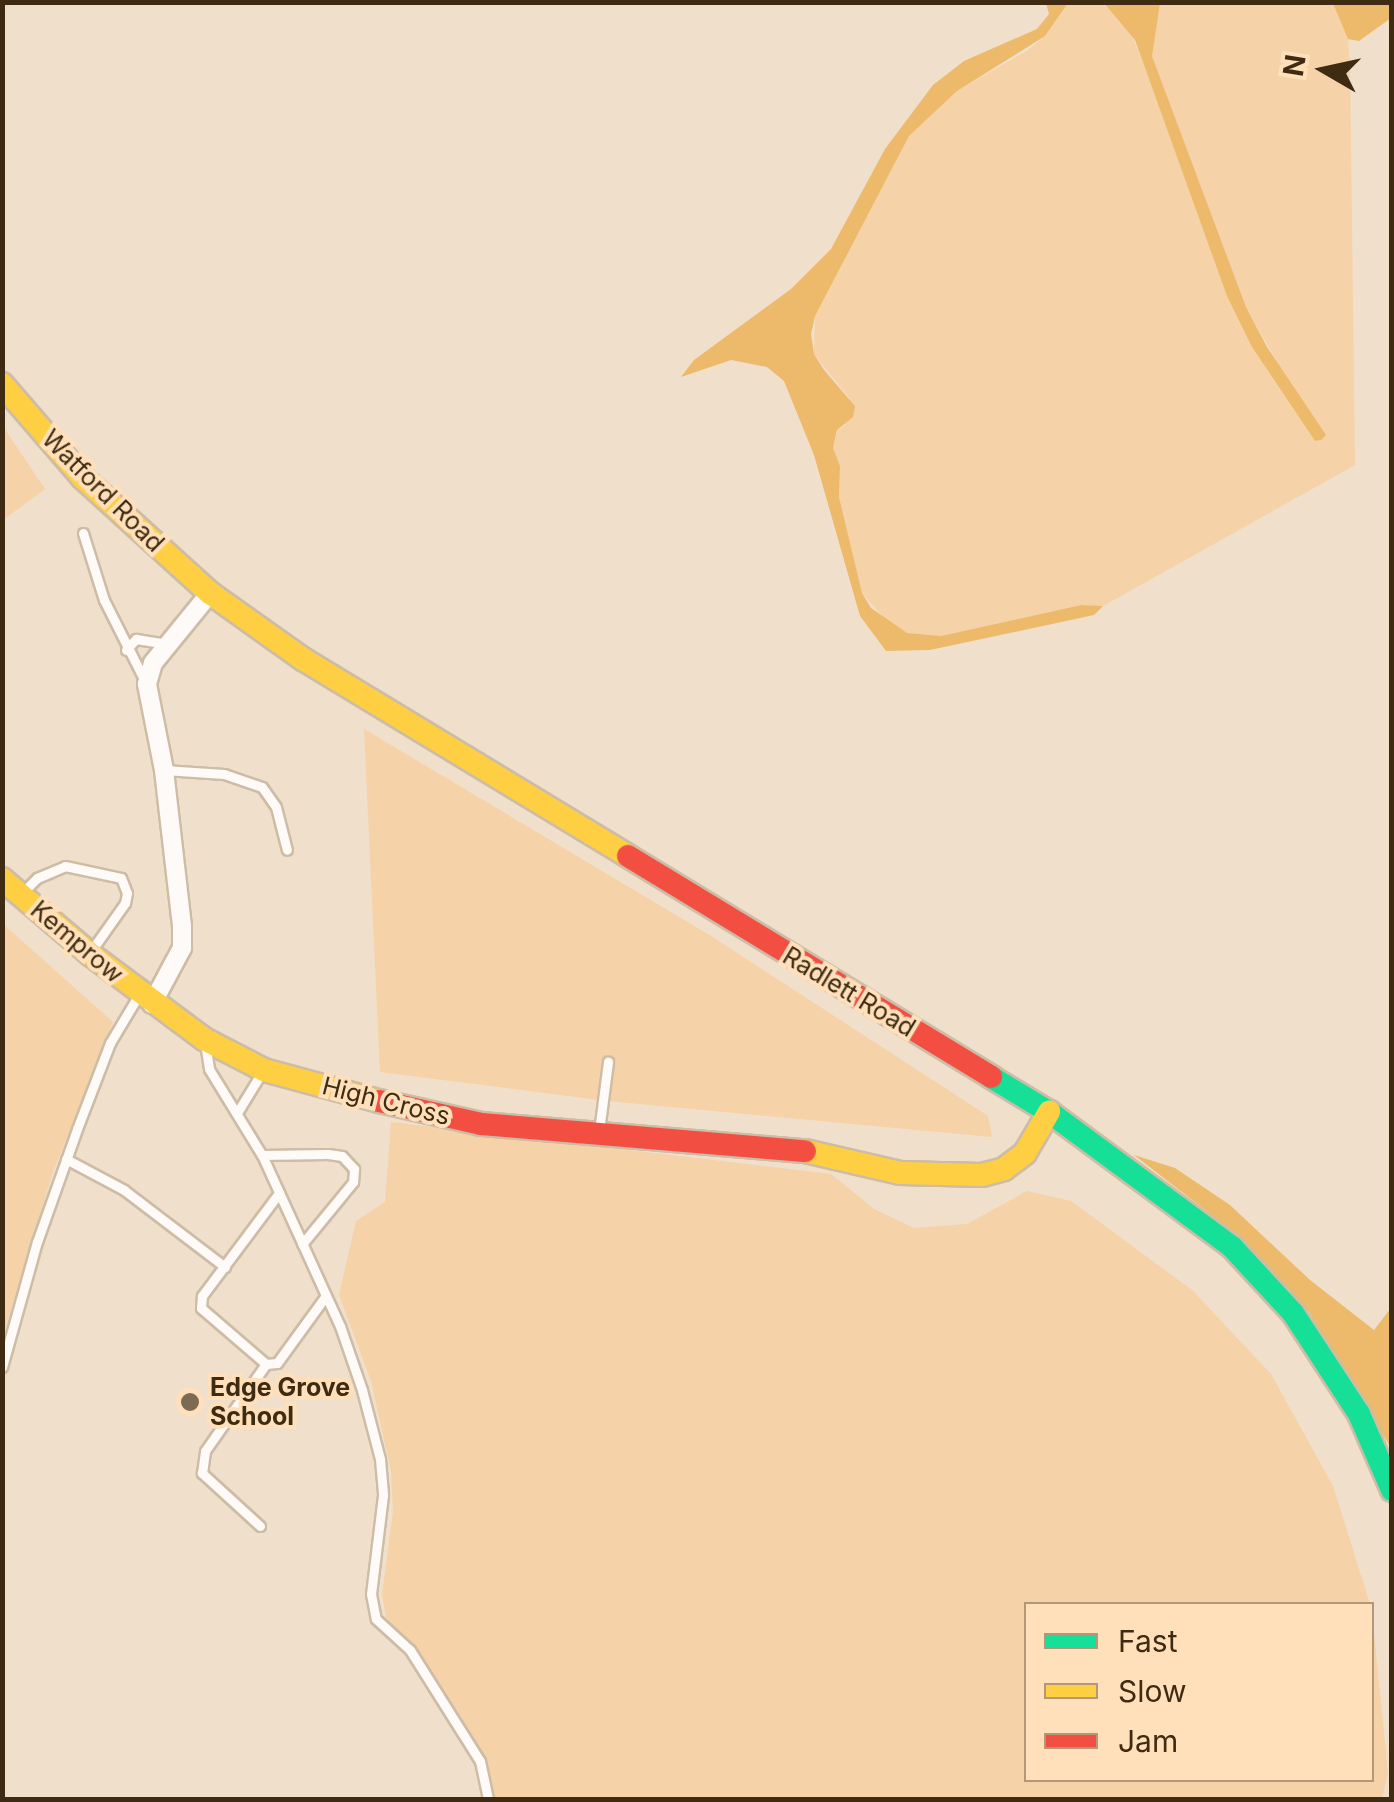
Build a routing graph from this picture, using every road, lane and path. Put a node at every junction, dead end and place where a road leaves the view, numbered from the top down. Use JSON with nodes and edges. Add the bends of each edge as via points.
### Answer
{"nodes":[{"id":1,"x":2,"y":384,"type":"edge"},
{"id":2,"x":83,"y":533,"type":"dead end"},
{"id":3,"x":210,"y":592,"type":"junction"},
{"id":4,"x":168,"y":644,"type":"junction"},
{"id":5,"x":126,"y":650,"type":"junction"},
{"id":6,"x":147,"y":684,"type":"junction"},
{"id":7,"x":164,"y":770,"type":"junction"},
{"id":8,"x":287,"y":850,"type":"dead end"},
{"id":9,"x":12,"y":886,"type":"edge"},
{"id":10,"x":90,"y":954,"type":"junction"},
{"id":11,"x":146,"y":999,"type":"junction"},
{"id":12,"x":204,"y":1039,"type":"junction"},
{"id":13,"x":608,"y":1062,"type":"dead end"},
{"id":14,"x":264,"y":1070,"type":"junction"},
{"id":15,"x":236,"y":1112,"type":"junction"},
{"id":16,"x":1049,"y":1112,"type":"junction"},
{"id":17,"x":599,"y":1134,"type":"junction"},
{"id":18,"x":262,"y":1155,"type":"junction"},
{"id":19,"x":66,"y":1158,"type":"junction"},
{"id":20,"x":279,"y":1193,"type":"junction"},
{"id":21,"x":302,"y":1244,"type":"junction"},
{"id":22,"x":225,"y":1267,"type":"junction"},
{"id":23,"x":326,"y":1298,"type":"junction"},
{"id":24,"x":266,"y":1364,"type":"junction"},
{"id":25,"x":2,"y":1368,"type":"edge"},
{"id":26,"x":1392,"y":1490,"type":"edge"},
{"id":27,"x":260,"y":1526,"type":"dead end"},
{"id":28,"x":488,"y":1800,"type":"edge"}],
"edges":[{"from":1,"to":3,"type":"main road","name":"Watford Road","via":[[83,478]]},
{"from":2,"to":5,"type":"lane"},
{"from":3,"to":4,"type":"street"},
{"from":3,"to":16,"type":"main road","name":"Radlett Road","via":[[396,719]]},
{"from":4,"to":5,"type":"lane","via":[[136,639]]},
{"from":4,"to":6,"type":"street"},
{"from":5,"to":6,"type":"lane"},
{"from":6,"to":7,"type":"street"},
{"from":7,"to":8,"type":"lane","via":[[224,774],[262,787],[276,807]]},
{"from":7,"to":11,"type":"street","via":[[182,948]]},
{"from":9,"to":10,"type":"main road","name":"Kemprow"},
{"from":9,"to":10,"type":"lane","via":[[65,866],[121,878],[125,903]]},
{"from":10,"to":11,"type":"main road","name":"Kemprow"},
{"from":11,"to":12,"type":"main road","name":"High Cross"},
{"from":11,"to":19,"type":"lane","via":[[104,1056]]},
{"from":12,"to":14,"type":"main road","name":"High Cross"},
{"from":12,"to":15,"type":"lane","via":[[209,1068]]},
{"from":13,"to":17,"type":"lane"},
{"from":14,"to":15,"type":"lane"},
{"from":14,"to":17,"type":"main road","name":"High Cross","via":[[450,1118]]},
{"from":15,"to":18,"type":"lane"},
{"from":16,"to":17,"type":"main road","name":"High Cross","via":[[1025,1152],[1004,1170],[982,1176],[900,1173],[794,1149]]},
{"from":16,"to":26,"type":"main road","name":"Radlett Road","via":[[1232,1247],[1281,1300],[1359,1414]]},
{"from":18,"to":20,"type":"lane"},
{"from":18,"to":21,"type":"lane","via":[[342,1156],[354,1169],[353,1182]]},
{"from":19,"to":22,"type":"lane","via":[[124,1190]]},
{"from":19,"to":25,"type":"lane"},
{"from":20,"to":21,"type":"lane"},
{"from":20,"to":22,"type":"lane"},
{"from":21,"to":23,"type":"lane"},
{"from":22,"to":24,"type":"lane","via":[[200,1308]]},
{"from":23,"to":24,"type":"lane","via":[[276,1363]]},
{"from":23,"to":28,"type":"lane","via":[[380,1458],[383,1495],[371,1594],[376,1619],[410,1650],[480,1761]]},
{"from":24,"to":27,"type":"lane","via":[[205,1450],[202,1473]]}]}
